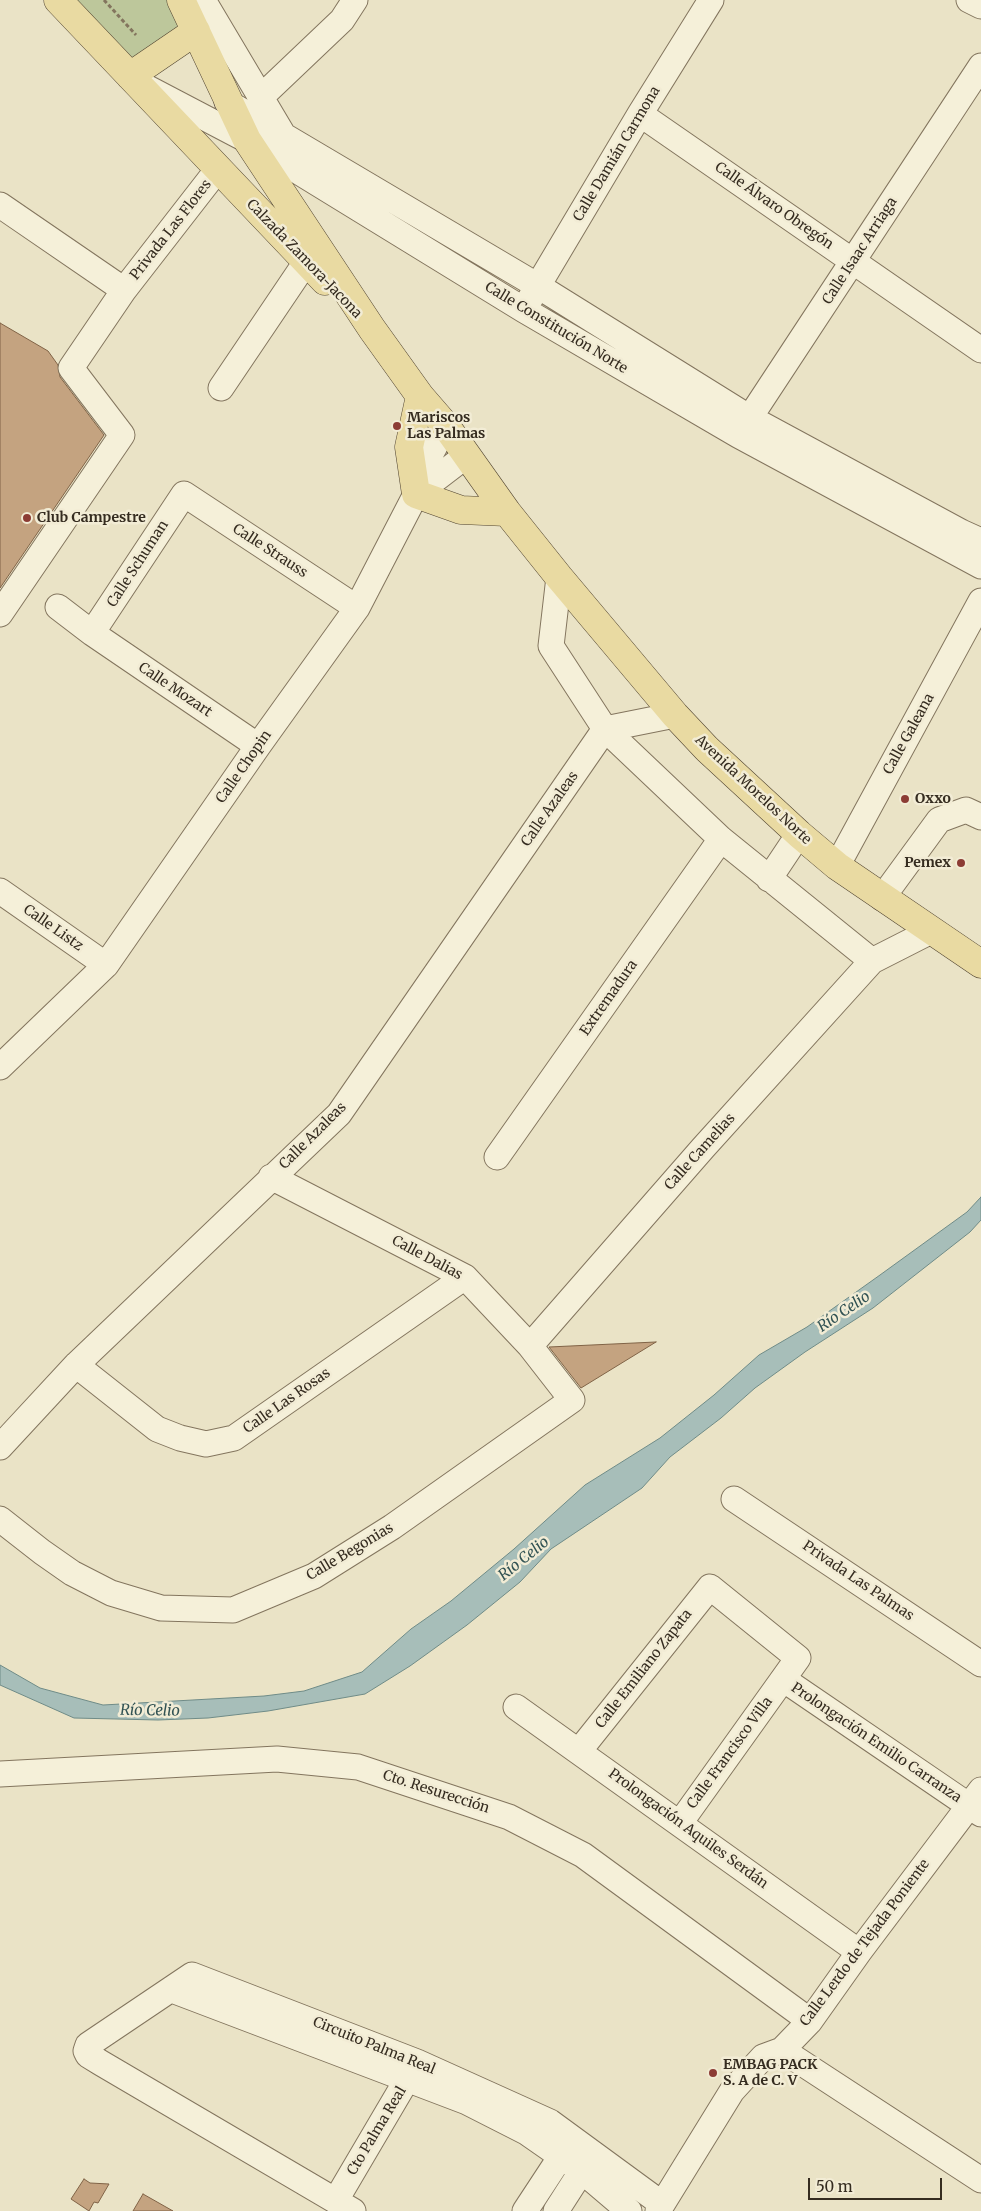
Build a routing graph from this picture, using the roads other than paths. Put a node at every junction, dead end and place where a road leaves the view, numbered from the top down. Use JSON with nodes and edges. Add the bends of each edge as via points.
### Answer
{"nodes":[{"id":1,"x":58,"y":0,"type":"edge"},
{"id":2,"x":181,"y":0,"type":"edge"},
{"id":3,"x":203,"y":0,"type":"edge"},
{"id":4,"x":356,"y":0,"type":"edge"},
{"id":5,"x":711,"y":0,"type":"edge"},
{"id":6,"x":969,"y":0,"type":"edge"},
{"id":7,"x":981,"y":6,"type":"edge"},
{"id":8,"x":196,"y":30,"type":"junction"},
{"id":9,"x":981,"y":66,"type":"edge"},
{"id":10,"x":133,"y":79,"type":"junction"},
{"id":11,"x":261,"y":97,"type":"junction"},
{"id":12,"x":227,"y":102,"type":"junction"},
{"id":13,"x":640,"y":114,"type":"junction"},
{"id":14,"x":283,"y":134,"type":"junction"},
{"id":15,"x":247,"y":140,"type":"junction"},
{"id":16,"x":280,"y":162,"type":"junction"},
{"id":17,"x":218,"y":169,"type":"junction"},
{"id":18,"x":0,"y":206,"type":"edge"},
{"id":19,"x":306,"y":262,"type":"junction"},
{"id":20,"x":852,"y":262,"type":"junction"},
{"id":21,"x":538,"y":286,"type":"junction"},
{"id":22,"x":124,"y":290,"type":"junction"},
{"id":23,"x":524,"y":310,"type":"junction"},
{"id":24,"x":372,"y":328,"type":"junction"},
{"id":25,"x":981,"y":350,"type":"edge"},
{"id":26,"x":221,"y":388,"type":"dead end"},
{"id":27,"x":420,"y":396,"type":"junction"},
{"id":28,"x":446,"y":426,"type":"junction"},
{"id":29,"x":744,"y":427,"type":"junction"},
{"id":30,"x":467,"y":455,"type":"junction"},
{"id":31,"x":184,"y":494,"type":"joint"},
{"id":32,"x":416,"y":494,"type":"junction"},
{"id":33,"x":507,"y":512,"type":"junction"},
{"id":34,"x":981,"y":541,"type":"edge"},
{"id":35,"x":981,"y":566,"type":"edge"},
{"id":36,"x":559,"y":577,"type":"junction"},
{"id":37,"x":981,"y":601,"type":"edge"},
{"id":38,"x":58,"y":607,"type":"dead end"},
{"id":39,"x":357,"y":608,"type":"junction"},
{"id":40,"x":0,"y":614,"type":"edge"},
{"id":41,"x":92,"y":633,"type":"junction"},
{"id":42,"x":675,"y":715,"type":"junction"},
{"id":43,"x":605,"y":729,"type":"junction"},
{"id":44,"x":258,"y":746,"type":"junction"},
{"id":45,"x":981,"y":817,"type":"edge"},
{"id":46,"x":799,"y":834,"type":"junction"},
{"id":47,"x":721,"y":839,"type":"junction"},
{"id":48,"x":837,"y":866,"type":"junction"},
{"id":49,"x":769,"y":879,"type":"junction"},
{"id":50,"x":0,"y":891,"type":"edge"},
{"id":51,"x":882,"y":898,"type":"junction"},
{"id":52,"x":931,"y":931,"type":"junction"},
{"id":53,"x":979,"y":957,"type":"edge"},
{"id":54,"x":872,"y":961,"type":"junction"},
{"id":55,"x":106,"y":965,"type":"junction"},
{"id":56,"x":0,"y":1067,"type":"edge"},
{"id":57,"x":497,"y":1157,"type":"dead end"},
{"id":58,"x":272,"y":1177,"type":"junction"},
{"id":59,"x":464,"y":1277,"type":"junction"},
{"id":60,"x":530,"y":1346,"type":"junction"},
{"id":61,"x":76,"y":1365,"type":"junction"},
{"id":62,"x":572,"y":1400,"type":"joint"},
{"id":63,"x":0,"y":1447,"type":"edge"},
{"id":64,"x":734,"y":1499,"type":"dead end"},
{"id":65,"x":0,"y":1519,"type":"edge"},
{"id":66,"x":710,"y":1587,"type":"joint"},
{"id":67,"x":981,"y":1664,"type":"edge"},
{"id":68,"x":783,"y":1680,"type":"junction"},
{"id":69,"x":516,"y":1707,"type":"dead end"},
{"id":70,"x":579,"y":1751,"type":"junction"},
{"id":71,"x":0,"y":1774,"type":"edge"},
{"id":72,"x":977,"y":1803,"type":"edge"},
{"id":73,"x":680,"y":1822,"type":"junction"},
{"id":74,"x":859,"y":1952,"type":"junction"},
{"id":75,"x":810,"y":2021,"type":"junction"},
{"id":76,"x":782,"y":2050,"type":"junction"},
{"id":77,"x":412,"y":2070,"type":"junction"},
{"id":78,"x":567,"y":2148,"type":"junction"},
{"id":79,"x":588,"y":2162,"type":"junction"},
{"id":80,"x":981,"y":2180,"type":"edge"},
{"id":81,"x":345,"y":2206,"type":"edge"},
{"id":82,"x":660,"y":2208,"type":"edge"},
{"id":83,"x":525,"y":2211,"type":"edge"},
{"id":84,"x":556,"y":2211,"type":"edge"},
{"id":85,"x":629,"y":2211,"type":"edge"}],
"edges":[{"from":1,"to":10,"type":"main road","name":"Calzada Zamora-Jacona"},
{"from":2,"to":8,"type":"main road","name":"Calzada Zamora-Jacona"},
{"from":3,"to":11,"type":"street"},
{"from":4,"to":11,"type":"street","via":[[342,20]]},
{"from":5,"to":13,"type":"street","name":"Calle Damián Carmona"},
{"from":6,"to":7,"type":"street"},
{"from":8,"to":10,"type":"main road"},
{"from":8,"to":12,"type":"main road","name":"Calzada Zamora-Jacona"},
{"from":9,"to":20,"type":"street","name":"Calle Isaac Arriaga"},
{"from":10,"to":15,"type":"street","name":"Calle Constitución Norte"},
{"from":10,"to":17,"type":"main road","name":"Calzada Zamora-Jacona"},
{"from":11,"to":14,"type":"street"},
{"from":12,"to":14,"type":"street","name":"Calle Constitución Norte"},
{"from":12,"to":15,"type":"main road","name":"Calzada Zamora-Jacona"},
{"from":13,"to":20,"type":"street","name":"Calle Álvaro Obregón"},
{"from":13,"to":21,"type":"street","name":"Calle Damián Carmona"},
{"from":14,"to":16,"type":"street"},
{"from":14,"to":21,"type":"street","name":"Calle Constitución Norte"},
{"from":15,"to":16,"type":"street","name":"Calle Constitución Norte"},
{"from":15,"to":24,"type":"main road","name":"Calzada Zamora-Jacona"},
{"from":16,"to":23,"type":"street","name":"Calle Constitución Norte"},
{"from":17,"to":19,"type":"main road","name":"Calzada Zamora-Jacona"},
{"from":17,"to":22,"type":"street","name":"Privada Las Flores"},
{"from":18,"to":22,"type":"street","name":"Privada Las Flores"},
{"from":19,"to":24,"type":"main road","name":"Calzada Zamora-Jacona"},
{"from":19,"to":26,"type":"street"},
{"from":20,"to":25,"type":"street","name":"Calle Álvaro Obregón"},
{"from":20,"to":29,"type":"street","name":"Calle Isaac Arriaga"},
{"from":21,"to":23,"type":"street","name":"Calle Damián Carmona"},
{"from":21,"to":29,"type":"street","name":"Calle Constitución Norte"},
{"from":22,"to":40,"type":"street","name":"Privada Las Flores","via":[[71,368],[122,435]]},
{"from":23,"to":29,"type":"street","name":"Calle Constitución Norte"},
{"from":24,"to":27,"type":"main road","name":"Avenida Morelos Norte"},
{"from":27,"to":28,"type":"main road","name":"Avenida Morelos Norte"},
{"from":27,"to":32,"type":"main road","via":[[409,447]]},
{"from":28,"to":30,"type":"main road","name":"Avenida Morelos Norte"},
{"from":28,"to":32,"type":"street","via":[[429,457]]},
{"from":29,"to":34,"type":"street","name":"Calle Constitución Norte"},
{"from":29,"to":35,"type":"street","name":"Calle Constitución Norte"},
{"from":30,"to":32,"type":"street","name":"Calle Chopin"},
{"from":30,"to":33,"type":"main road","name":"Avenida Morelos Norte"},
{"from":31,"to":39,"type":"street","name":"Calle Strauss"},
{"from":31,"to":41,"type":"street","name":"Calle Schuman"},
{"from":32,"to":33,"type":"main road","via":[[461,510]]},
{"from":32,"to":39,"type":"street","name":"Calle Chopin"},
{"from":33,"to":36,"type":"main road","name":"Avenida Morelos Norte"},
{"from":36,"to":42,"type":"main road","name":"Avenida Morelos Norte"},
{"from":36,"to":43,"type":"street","via":[[551,646]]},
{"from":37,"to":48,"type":"street","name":"Calle Galeana"},
{"from":38,"to":41,"type":"street","name":"Calle Mozart"},
{"from":39,"to":44,"type":"street","name":"Calle Chopin"},
{"from":41,"to":44,"type":"street","name":"Calle Mozart"},
{"from":42,"to":43,"type":"street"},
{"from":42,"to":46,"type":"main road","name":"Avenida Morelos Norte"},
{"from":43,"to":47,"type":"street"},
{"from":43,"to":58,"type":"street","name":"Calle Azaleas","via":[[339,1114]]},
{"from":44,"to":55,"type":"street","name":"Calle Chopin"},
{"from":45,"to":51,"type":"street","via":[[966,810],[939,820]]},
{"from":46,"to":48,"type":"main road","name":"Avenida Morelos Norte"},
{"from":46,"to":49,"type":"street"},
{"from":47,"to":49,"type":"street"},
{"from":47,"to":57,"type":"street","name":"Extremadura"},
{"from":48,"to":51,"type":"main road","name":"Avenida Morelos Norte"},
{"from":49,"to":54,"type":"street"},
{"from":50,"to":55,"type":"street","name":"Calle Listz"},
{"from":51,"to":52,"type":"main road","name":"Avenida Morelos Norte"},
{"from":52,"to":53,"type":"main road","name":"Avenida Morelos Norte"},
{"from":52,"to":54,"type":"street"},
{"from":54,"to":60,"type":"street","name":"Calle Camelias"},
{"from":55,"to":56,"type":"street","name":"Calle Chopin"},
{"from":58,"to":59,"type":"street","name":"Calle Dalias"},
{"from":58,"to":61,"type":"street","name":"Calle Azaleas"},
{"from":59,"to":60,"type":"street","name":"Calle Dalias"},
{"from":59,"to":61,"type":"street","name":"Calle Las Rosas","via":[[234,1438],[206,1444],[157,1429]]},
{"from":60,"to":62,"type":"street","name":"Calle Dalias"},
{"from":61,"to":63,"type":"street","name":"Calle Azaleas"},
{"from":62,"to":65,"type":"street","name":"Calle Begonias","via":[[392,1527],[314,1576],[233,1610],[161,1608],[111,1594],[72,1573]]},
{"from":64,"to":67,"type":"street","name":"Privada Las Palmas"},
{"from":66,"to":68,"type":"street","name":"Calle Francisco Villa","via":[[798,1658]]},
{"from":66,"to":70,"type":"street","name":"Calle Emiliano Zapata"},
{"from":68,"to":72,"type":"street","name":"Prolongación Emilio Carranza"},
{"from":68,"to":73,"type":"street","name":"Calle Francisco Villa"},
{"from":69,"to":70,"type":"street","name":"Prolongación Aquiles Serdán"},
{"from":70,"to":73,"type":"street","name":"Prolongación Aquiles Serdán"},
{"from":71,"to":75,"type":"street","name":"Cto. Resurección","via":[[277,1759],[358,1767],[509,1816],[583,1855]]},
{"from":72,"to":74,"type":"street","name":"Calle Lerdo de Tejada Poniente"},
{"from":73,"to":74,"type":"street","name":"Prolongación Aquiles Serdán"},
{"from":74,"to":75,"type":"street","name":"Calle Lerdo de Tejada Poniente"},
{"from":75,"to":76,"type":"street","name":"Calle Lerdo de Tejada Poniente"},
{"from":76,"to":80,"type":"street"},
{"from":76,"to":82,"type":"street","name":"Calle Lerdo de Tejada Poniente","via":[[763,2058],[732,2091]]},
{"from":77,"to":78,"type":"street","name":"Circuito Palma Real","via":[[526,2132]]},
{"from":77,"to":81,"type":"street","name":"Cto Palma Real"},
{"from":77,"to":81,"type":"street","name":"Circuito Palma Real","via":[[172,1990],[88,2045],[88,2055]]},
{"from":78,"to":79,"type":"street","name":"Circuito Palma Real"},
{"from":78,"to":83,"type":"street"},
{"from":79,"to":82,"type":"street","name":"Circuito Palma Real"},
{"from":79,"to":84,"type":"street"},
{"from":79,"to":85,"type":"street","name":"Circuito Palma Real"}]}
